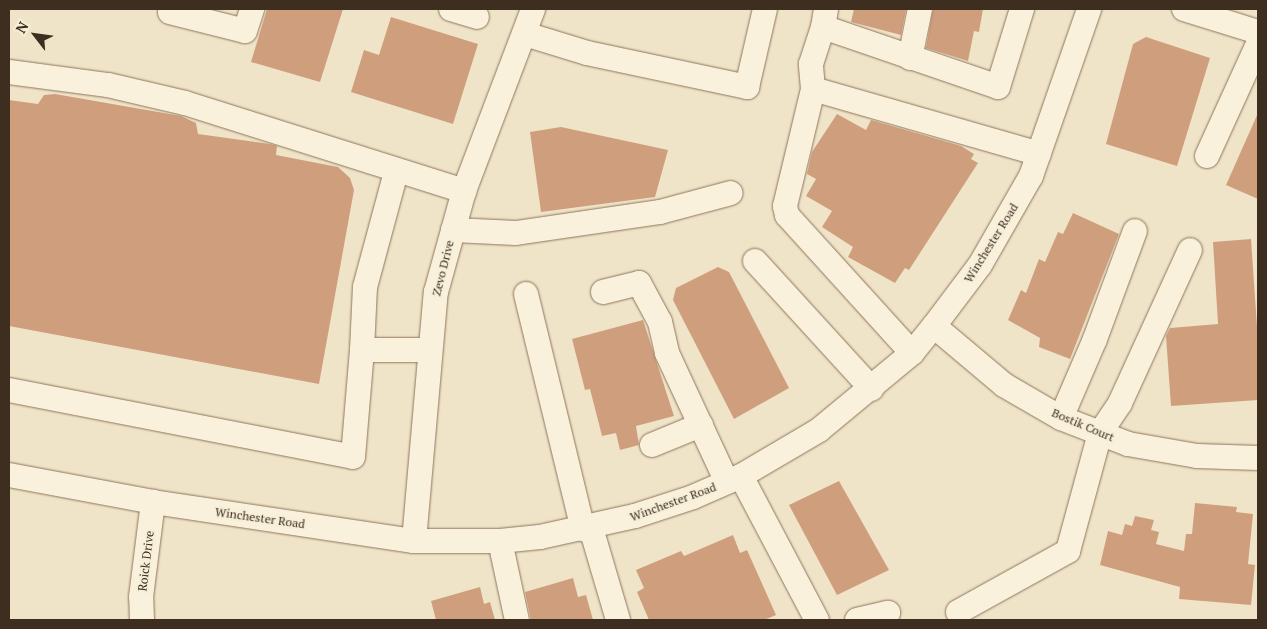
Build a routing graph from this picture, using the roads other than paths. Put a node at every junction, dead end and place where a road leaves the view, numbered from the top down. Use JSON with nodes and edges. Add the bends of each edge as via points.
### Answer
{"nodes":[{"id":1,"x":252,"y":9,"type":"edge"},
{"id":2,"x":451,"y":9,"type":"edge"},
{"id":3,"x":533,"y":9,"type":"edge"},
{"id":4,"x":765,"y":9,"type":"edge"},
{"id":5,"x":920,"y":9,"type":"edge"},
{"id":6,"x":1022,"y":9,"type":"edge"},
{"id":7,"x":1089,"y":9,"type":"edge"},
{"id":8,"x":1184,"y":9,"type":"edge"},
{"id":9,"x":170,"y":12,"type":"dead end"},
{"id":10,"x":477,"y":17,"type":"dead end"},
{"id":11,"x":825,"y":18,"type":"edge"},
{"id":12,"x":1257,"y":30,"type":"edge"},
{"id":13,"x":525,"y":34,"type":"junction"},
{"id":14,"x":910,"y":58,"type":"junction"},
{"id":15,"x":9,"y":72,"type":"edge"},
{"id":16,"x":813,"y":89,"type":"junction"},
{"id":17,"x":1039,"y":154,"type":"junction"},
{"id":18,"x":1207,"y":156,"type":"dead end"},
{"id":19,"x":396,"y":172,"type":"junction"},
{"id":20,"x":464,"y":192,"type":"junction"},
{"id":21,"x":731,"y":193,"type":"dead end"},
{"id":22,"x":453,"y":230,"type":"junction"},
{"id":23,"x":1135,"y":231,"type":"dead end"},
{"id":24,"x":1190,"y":250,"type":"dead end"},
{"id":25,"x":755,"y":261,"type":"dead end"},
{"id":26,"x":603,"y":292,"type":"dead end"},
{"id":27,"x":526,"y":294,"type":"dead end"},
{"id":28,"x":934,"y":326,"type":"junction"},
{"id":29,"x":362,"y":350,"type":"junction"},
{"id":30,"x":430,"y":350,"type":"junction"},
{"id":31,"x":912,"y":353,"type":"junction"},
{"id":32,"x":872,"y":389,"type":"junction"},
{"id":33,"x":9,"y":390,"type":"edge"},
{"id":34,"x":1061,"y":418,"type":"junction"},
{"id":35,"x":702,"y":425,"type":"junction"},
{"id":36,"x":1100,"y":433,"type":"junction"},
{"id":37,"x":652,"y":445,"type":"dead end"},
{"id":38,"x":1258,"y":458,"type":"edge"},
{"id":39,"x":9,"y":475,"type":"edge"},
{"id":40,"x":734,"y":479,"type":"junction"},
{"id":41,"x":153,"y":502,"type":"junction"},
{"id":42,"x":587,"y":528,"type":"junction"},
{"id":43,"x":414,"y":540,"type":"junction"},
{"id":44,"x":500,"y":541,"type":"junction"},
{"id":45,"x":958,"y":612,"type":"dead end"},
{"id":46,"x":888,"y":613,"type":"dead end"},
{"id":47,"x":142,"y":620,"type":"edge"},
{"id":48,"x":517,"y":620,"type":"edge"},
{"id":49,"x":618,"y":620,"type":"edge"},
{"id":50,"x":817,"y":620,"type":"edge"},
{"id":51,"x":857,"y":620,"type":"edge"}],
"edges":[{"from":1,"to":9,"type":"street","via":[[245,31]]},
{"from":2,"to":10,"type":"street"},
{"from":3,"to":13,"type":"street","name":"Zevo Drive"},
{"from":4,"to":13,"type":"street","via":[[747,87],[587,53]]},
{"from":5,"to":14,"type":"street"},
{"from":6,"to":14,"type":"street","via":[[998,87]]},
{"from":7,"to":17,"type":"street","name":"Winchester Road"},
{"from":8,"to":12,"type":"street"},
{"from":11,"to":14,"type":"street"},
{"from":11,"to":16,"type":"street","via":[[811,64]]},
{"from":12,"to":18,"type":"street"},
{"from":13,"to":20,"type":"street","name":"Zevo Drive"},
{"from":15,"to":19,"type":"street","via":[[108,86],[185,103]]},
{"from":16,"to":17,"type":"street"},
{"from":16,"to":31,"type":"street","via":[[785,206],[787,215]]},
{"from":17,"to":28,"type":"street","name":"Winchester Road","via":[[1009,218],[980,265]]},
{"from":19,"to":20,"type":"street"},
{"from":19,"to":29,"type":"street","via":[[365,287]]},
{"from":20,"to":22,"type":"street","name":"Zevo Drive"},
{"from":21,"to":22,"type":"street","via":[[660,212],[516,233]]},
{"from":22,"to":30,"type":"street","name":"Zevo Drive","via":[[436,292]]},
{"from":23,"to":34,"type":"street","via":[[1095,339]]},
{"from":24,"to":36,"type":"street","via":[[1120,403]]},
{"from":25,"to":32,"type":"street"},
{"from":26,"to":35,"type":"street","via":[[639,283],[660,322],[667,353]]},
{"from":27,"to":42,"type":"street"},
{"from":28,"to":31,"type":"street","name":"Winchester Road"},
{"from":28,"to":34,"type":"street","name":"Bostik Court","via":[[1004,385]]},
{"from":29,"to":30,"type":"street"},
{"from":29,"to":33,"type":"street","via":[[353,457]]},
{"from":30,"to":43,"type":"street","name":"Zevo Drive"},
{"from":31,"to":32,"type":"street","name":"Winchester Road"},
{"from":32,"to":40,"type":"street","name":"Winchester Road","via":[[819,430]]},
{"from":34,"to":36,"type":"street","name":"Bostik Court"},
{"from":35,"to":37,"type":"street"},
{"from":35,"to":40,"type":"street"},
{"from":36,"to":38,"type":"street","name":"Bostik Court","via":[[1128,444],[1197,456]]},
{"from":36,"to":45,"type":"street","via":[[1068,551]]},
{"from":39,"to":41,"type":"street","name":"Winchester Road"},
{"from":40,"to":42,"type":"street","name":"Winchester Road","via":[[685,500]]},
{"from":40,"to":50,"type":"street"},
{"from":41,"to":43,"type":"street","name":"Winchester Road"},
{"from":41,"to":47,"type":"street","name":"Roick Drive","via":[[141,597]]},
{"from":42,"to":44,"type":"street","name":"Winchester Road"},
{"from":42,"to":49,"type":"street"},
{"from":43,"to":44,"type":"street","name":"Winchester Road"},
{"from":44,"to":48,"type":"street"},
{"from":46,"to":51,"type":"street"}]}
